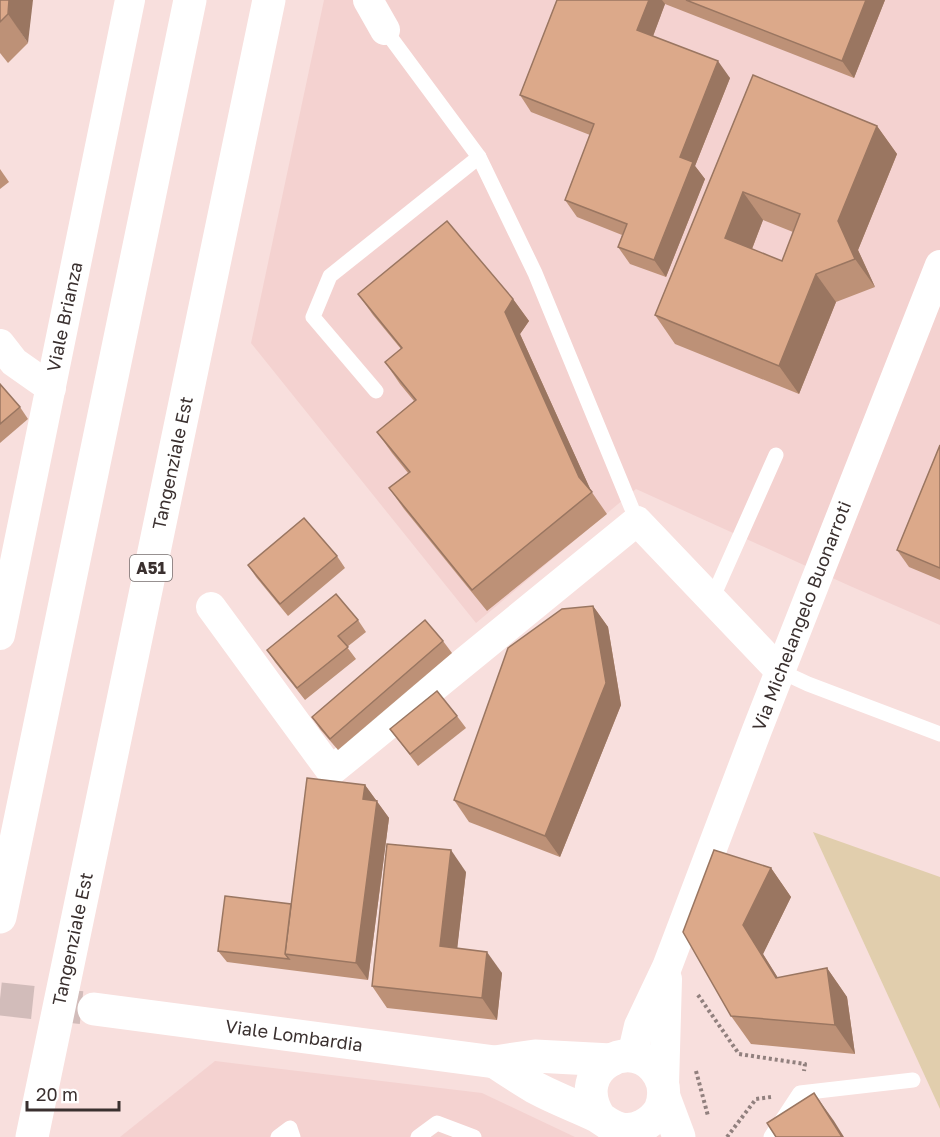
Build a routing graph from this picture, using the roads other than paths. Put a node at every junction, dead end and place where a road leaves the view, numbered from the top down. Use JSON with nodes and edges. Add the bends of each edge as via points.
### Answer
{"nodes":[{"id":1,"x":130,"y":0,"type":"edge"},
{"id":2,"x":190,"y":0,"type":"edge"},
{"id":3,"x":269,"y":0,"type":"edge"},
{"id":4,"x":368,"y":0,"type":"edge"},
{"id":5,"x":385,"y":30,"type":"joint"},
{"id":6,"x":479,"y":157,"type":"junction"},
{"id":7,"x":940,"y":265,"type":"edge"},
{"id":8,"x":0,"y":344,"type":"edge"},
{"id":9,"x":51,"y":388,"type":"junction"},
{"id":10,"x":376,"y":391,"type":"dead end"},
{"id":11,"x":776,"y":455,"type":"dead end"},
{"id":12,"x":637,"y":521,"type":"junction"},
{"id":13,"x":712,"y":599,"type":"junction"},
{"id":14,"x":211,"y":607,"type":"dead end"},
{"id":15,"x":0,"y":635,"type":"edge"},
{"id":16,"x":780,"y":671,"type":"junction"},
{"id":17,"x":940,"y":734,"type":"edge"},
{"id":18,"x":0,"y":917,"type":"edge"},
{"id":19,"x":667,"y":968,"type":"junction"},
{"id":20,"x":94,"y":1009,"type":"tunnel mouth"},
{"id":21,"x":621,"y":1058,"type":"junction"},
{"id":22,"x":495,"y":1062,"type":"junction"},
{"id":23,"x":913,"y":1080,"type":"dead end"},
{"id":24,"x":664,"y":1091,"type":"junction"},
{"id":25,"x":600,"y":1118,"type":"junction"},
{"id":26,"x":638,"y":1133,"type":"edge"},
{"id":27,"x":32,"y":1137,"type":"edge"},
{"id":28,"x":418,"y":1137,"type":"edge"},
{"id":29,"x":474,"y":1137,"type":"edge"},
{"id":30,"x":679,"y":1137,"type":"edge"},
{"id":31,"x":771,"y":1137,"type":"edge"}],
"edges":[{"from":1,"to":9,"type":"street","name":"Viale Brianza"},
{"from":2,"to":18,"type":"main road"},
{"from":3,"to":27,"type":"main road","name":"Tangenziale Est","number":"A51"},
{"from":4,"to":5,"type":"street"},
{"from":5,"to":6,"type":"lane"},
{"from":6,"to":10,"type":"lane","via":[[330,276],[313,317]]},
{"from":6,"to":12,"type":"lane","via":[[535,273]]},
{"from":7,"to":16,"type":"street","name":"Via Michelangelo Buonarroti"},
{"from":8,"to":9,"type":"street","via":[[14,362]]},
{"from":9,"to":15,"type":"street","name":"Viale Brianza"},
{"from":11,"to":13,"type":"lane"},
{"from":12,"to":13,"type":"street"},
{"from":12,"to":14,"type":"street","via":[[331,771]]},
{"from":13,"to":16,"type":"street"},
{"from":16,"to":17,"type":"lane"},
{"from":16,"to":19,"type":"street","name":"Via Michelangelo Buonarroti"},
{"from":19,"to":21,"type":"street","name":"Via Michelangelo Buonarroti"},
{"from":19,"to":24,"type":"street","name":"Via Michelangelo Buonarroti"},
{"from":20,"to":22,"type":"main road","name":"Viale Lombardia"},
{"from":21,"to":22,"type":"main road","name":"Viale Lombardia","via":[[535,1056]]},
{"from":21,"to":24,"type":"main road","name":"Viale Lombardia","via":[[643,1059],[652,1065]]},
{"from":21,"to":25,"type":"main road","via":[[602,1065],[591,1084],[593,1108]]},
{"from":22,"to":25,"type":"main road","name":"Viale Lombardia","via":[[535,1088]]},
{"from":23,"to":31,"type":"lane","via":[[801,1093]]},
{"from":24,"to":26,"type":"main road","name":"Viale Lombardia","via":[[655,1118]]},
{"from":24,"to":30,"type":"main road","name":"Viale Lombardia"},
{"from":25,"to":26,"type":"main road","name":"Viale Lombardia"},
{"from":28,"to":29,"type":"lane","via":[[437,1123]]}]}
